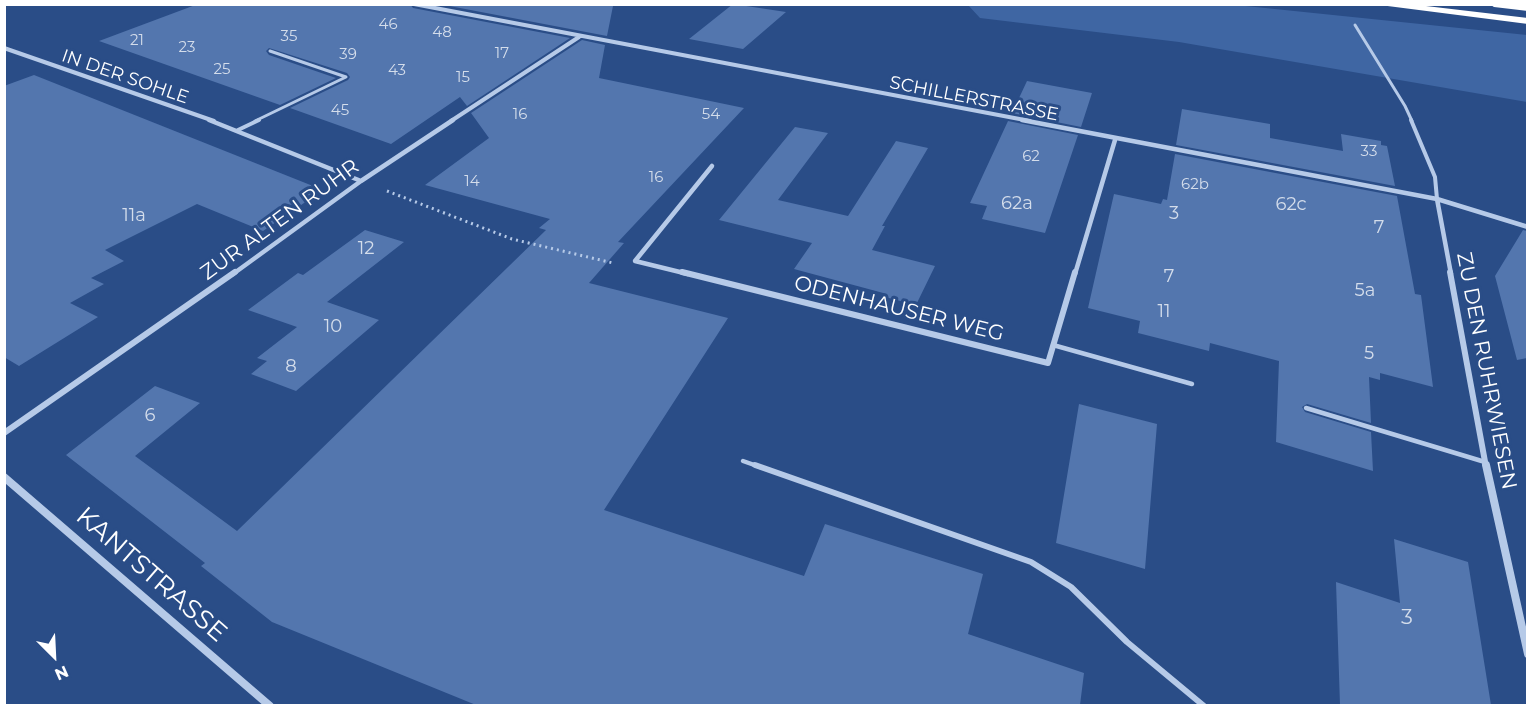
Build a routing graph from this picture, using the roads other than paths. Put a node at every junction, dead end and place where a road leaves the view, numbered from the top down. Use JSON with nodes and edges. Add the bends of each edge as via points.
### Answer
{"nodes":[{"id":1,"x":414,"y":4,"type":"edge"},
{"id":2,"x":1377,"y":4,"type":"edge"},
{"id":3,"x":1494,"y":4,"type":"edge"},
{"id":4,"x":1527,"y":8,"type":"edge"},
{"id":5,"x":1527,"y":21,"type":"edge"},
{"id":6,"x":1354,"y":25,"type":"dead end"},
{"id":7,"x":579,"y":37,"type":"junction"},
{"id":8,"x":4,"y":48,"type":"edge"},
{"id":9,"x":270,"y":51,"type":"dead end"},
{"id":10,"x":238,"y":130,"type":"junction"},
{"id":11,"x":1115,"y":140,"type":"junction"},
{"id":12,"x":712,"y":166,"type":"dead end"},
{"id":13,"x":361,"y":181,"type":"junction"},
{"id":14,"x":1437,"y":199,"type":"junction"},
{"id":15,"x":1527,"y":227,"type":"edge"},
{"id":16,"x":1053,"y":345,"type":"junction"},
{"id":17,"x":1192,"y":384,"type":"dead end"},
{"id":18,"x":1306,"y":408,"type":"dead end"},
{"id":19,"x":4,"y":433,"type":"edge"},
{"id":20,"x":742,"y":461,"type":"dead end"},
{"id":21,"x":1485,"y":462,"type":"junction"},
{"id":22,"x":4,"y":477,"type":"edge"},
{"id":23,"x":1527,"y":654,"type":"edge"},
{"id":24,"x":270,"y":705,"type":"edge"},
{"id":25,"x":1204,"y":705,"type":"edge"}],
"edges":[{"from":1,"to":7,"type":"street","name":"SCHILLERSTRASSE"},
{"from":2,"to":5,"type":"highway"},
{"from":3,"to":4,"type":"highway"},
{"from":6,"to":14,"type":"lane","via":[[1405,106],[1435,177]]},
{"from":7,"to":11,"type":"street","name":"SCHILLERSTRASSE"},
{"from":7,"to":13,"type":"street","name":"ZUR ALTEN RUHR"},
{"from":8,"to":10,"type":"street","name":"IN DER SOHLE"},
{"from":9,"to":10,"type":"lane","via":[[346,77]]},
{"from":10,"to":13,"type":"street","name":"IN DER SOHLE"},
{"from":11,"to":14,"type":"street","name":"SCHILLERSTRASSE"},
{"from":11,"to":16,"type":"street","name":"ODENHAUSER WEG"},
{"from":12,"to":16,"type":"street","name":"ODENHAUSER WEG","via":[[635,261],[1048,363]]},
{"from":13,"to":19,"type":"street","name":"ZUR ALTEN RUHR"},
{"from":14,"to":15,"type":"street","name":"SCHILLERSTRASSE"},
{"from":14,"to":21,"type":"street","name":"ZU DEN RUHRWIESEN"},
{"from":16,"to":17,"type":"lane"},
{"from":18,"to":21,"type":"lane"},
{"from":20,"to":25,"type":"lane","via":[[1031,562],[1071,587],[1127,642]]},
{"from":21,"to":23,"type":"street","name":"ZU DEN RUHRWIESEN"},
{"from":22,"to":24,"type":"street","name":"KANTSTRASSE"}]}
